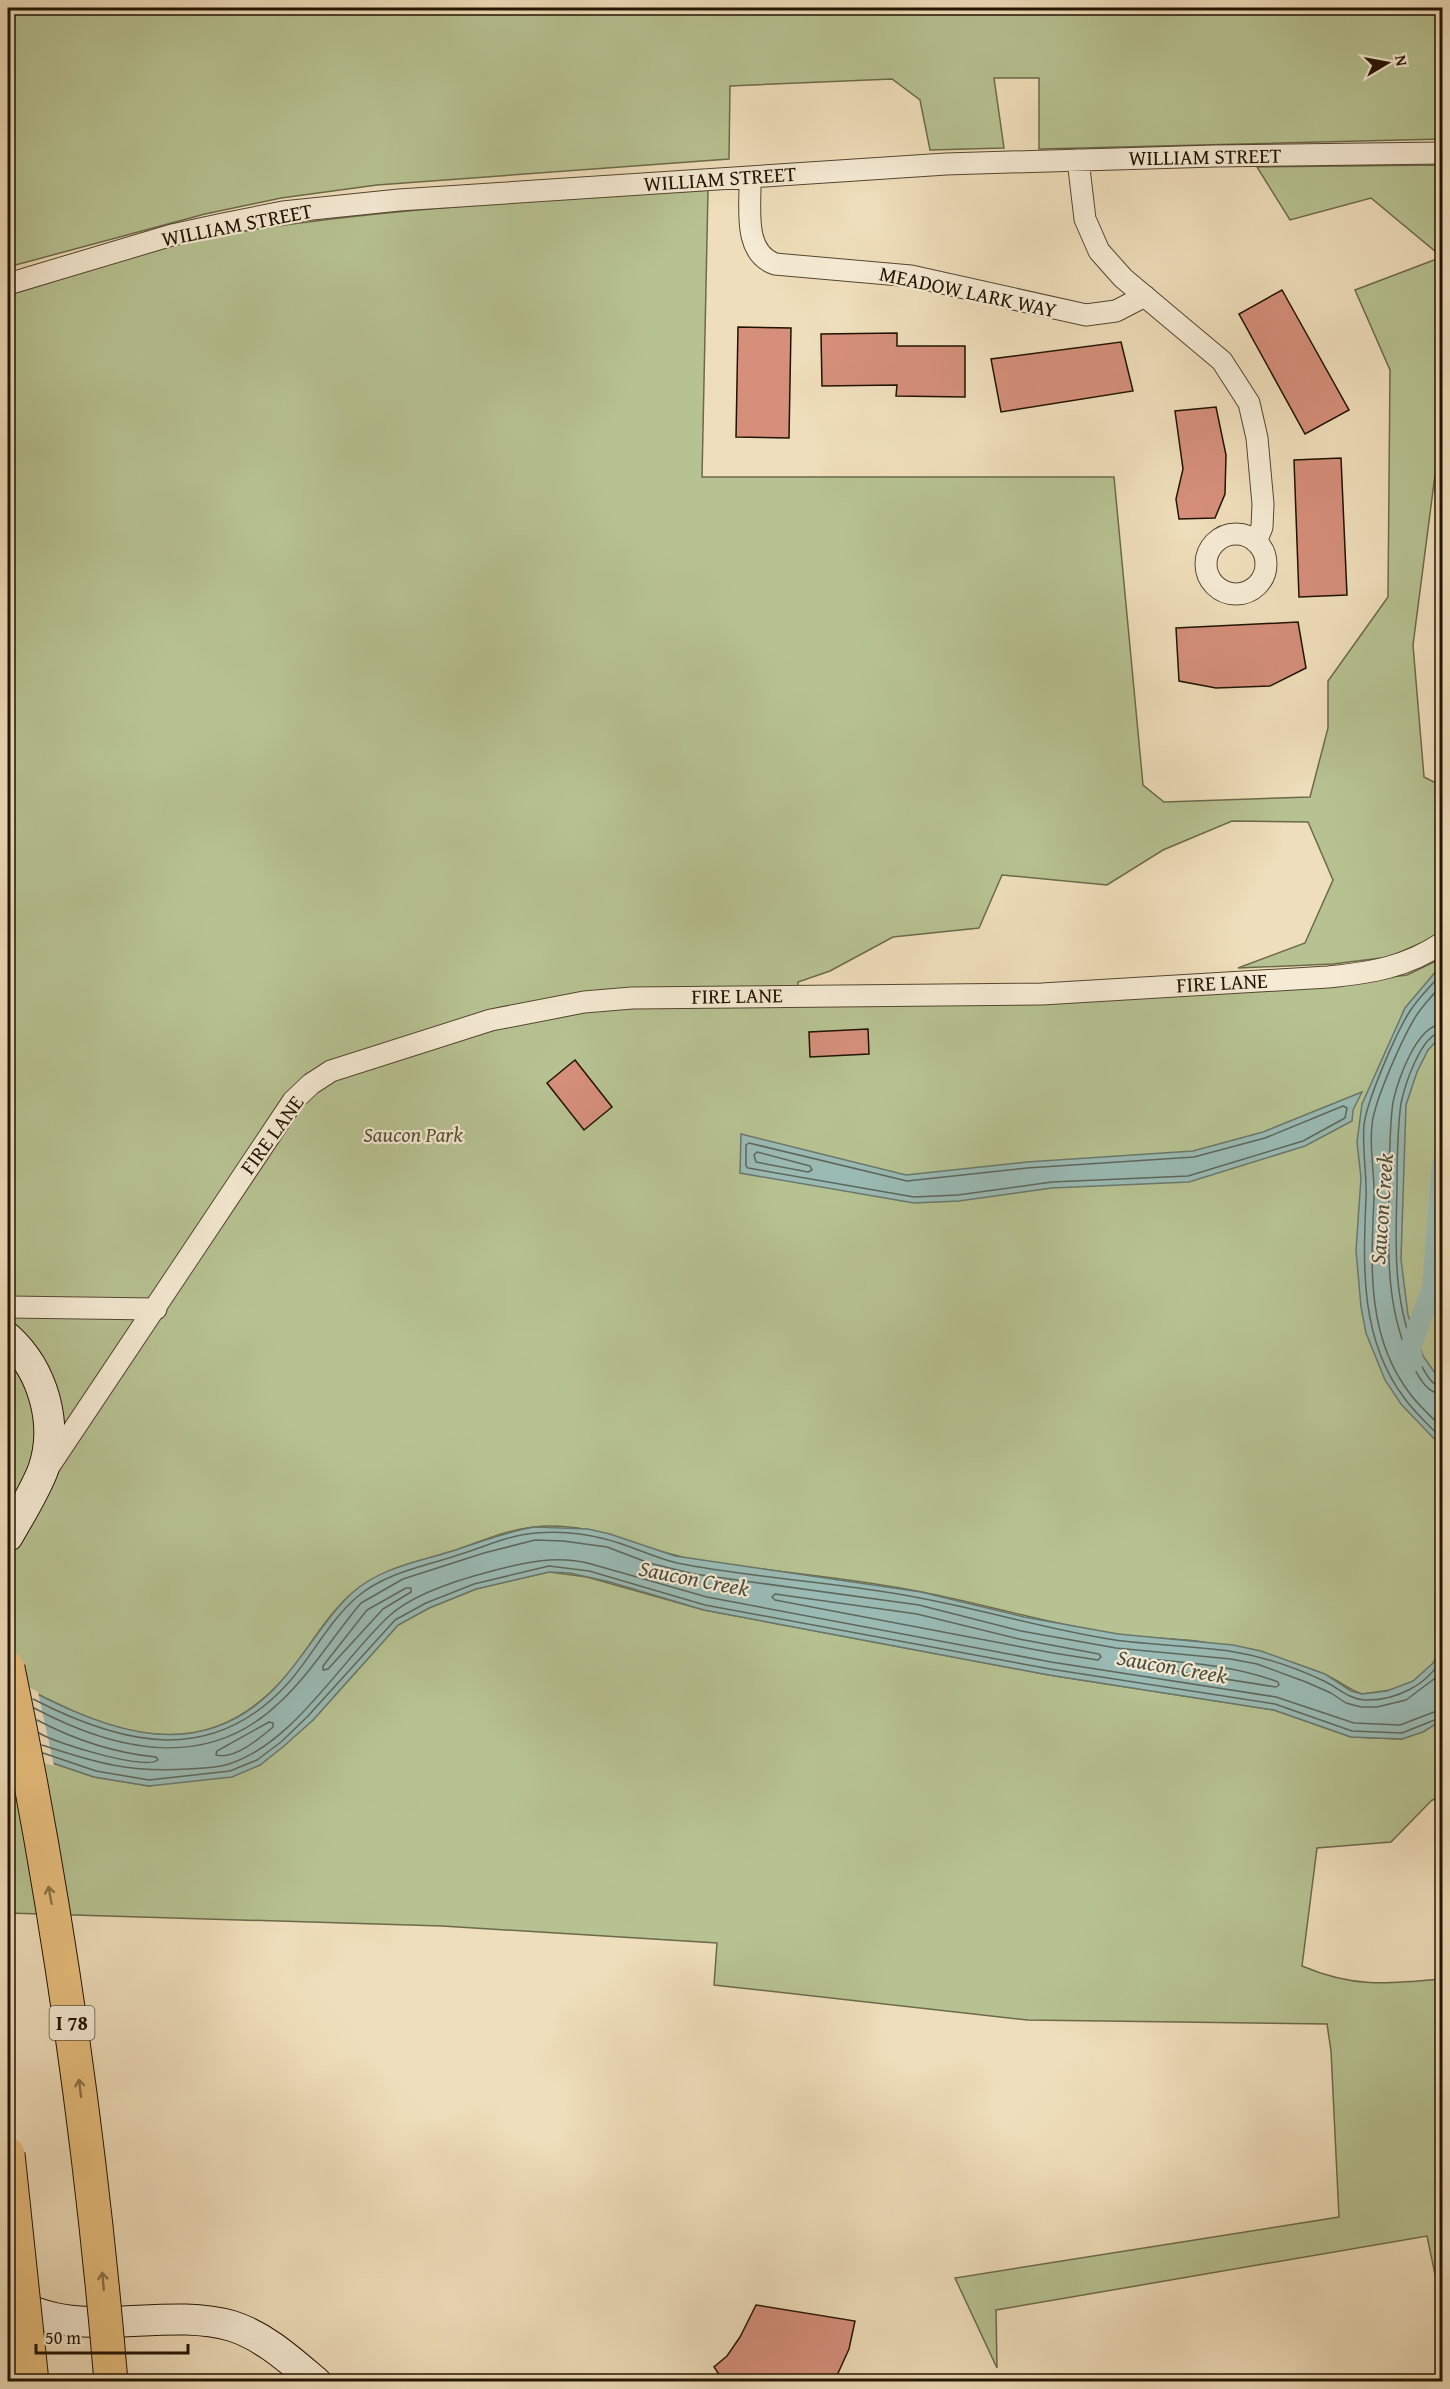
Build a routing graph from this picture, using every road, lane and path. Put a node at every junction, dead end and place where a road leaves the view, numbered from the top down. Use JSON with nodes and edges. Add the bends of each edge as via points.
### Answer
{"nodes":[{"id":1,"x":1443,"y":153,"type":"edge"},
{"id":2,"x":1078,"y":160,"type":"junction"},
{"id":3,"x":750,"y":178,"type":"junction"},
{"id":4,"x":8,"y":284,"type":"edge"},
{"id":5,"x":1145,"y":296,"type":"junction"},
{"id":6,"x":1256,"y":542,"type":"dead end"},
{"id":7,"x":1443,"y":943,"type":"edge"},
{"id":8,"x":8,"y":1307,"type":"edge"},
{"id":9,"x":156,"y":1309,"type":"junction"},
{"id":10,"x":8,"y":1338,"type":"edge"},
{"id":11,"x":36,"y":1485,"type":"junction"},
{"id":12,"x":8,"y":1536,"type":"edge"},
{"id":13,"x":8,"y":1668,"type":"edge"},
{"id":14,"x":8,"y":2154,"type":"edge"},
{"id":15,"x":8,"y":2298,"type":"edge"},
{"id":16,"x":32,"y":2382,"type":"edge"},
{"id":17,"x":111,"y":2382,"type":"edge"},
{"id":18,"x":316,"y":2382,"type":"edge"}],
"edges":[{"from":1,"to":2,"type":"street","name":"WILLIAM STREET"},
{"from":2,"to":3,"type":"street","name":"WILLIAM STREET","via":[[946,164]]},
{"from":2,"to":5,"type":"street","via":[[1081,203],[1091,235],[1110,264]]},
{"from":3,"to":4,"type":"street","name":"WILLIAM STREET","via":[[399,200],[283,212],[172,236]]},
{"from":3,"to":5,"type":"street","name":"MEADOW LARK WAY","via":[[754,245],[760,256],[775,264],[911,276],[1086,315],[1116,311]]},
{"from":5,"to":6,"type":"street","via":[[1222,361],[1249,403],[1257,438],[1263,504],[1262,527]]},
{"from":7,"to":9,"type":"street","name":"FIRE LANE","via":[[1402,965],[1328,977],[1042,994],[632,998],[584,1002],[490,1020],[331,1071],[311,1084],[293,1101]]},
{"from":8,"to":9,"type":"street"},
{"from":9,"to":11,"type":"street","name":"FIRE LANE"},
{"from":10,"to":11,"type":"street","via":[[34,1369],[46,1409],[47,1456]]},
{"from":11,"to":12,"type":"street"},
{"from":17,"to":13,"type":"highway","number":"I 78","one_way":true,"bridge":true,"via":[[98,2221],[71,2018]]},
{"from":14,"to":16,"type":"highway","bridge":true},
{"from":15,"to":18,"type":"street","via":[[26,2308],[72,2321],[201,2322],[232,2326],[267,2344]]}]}
